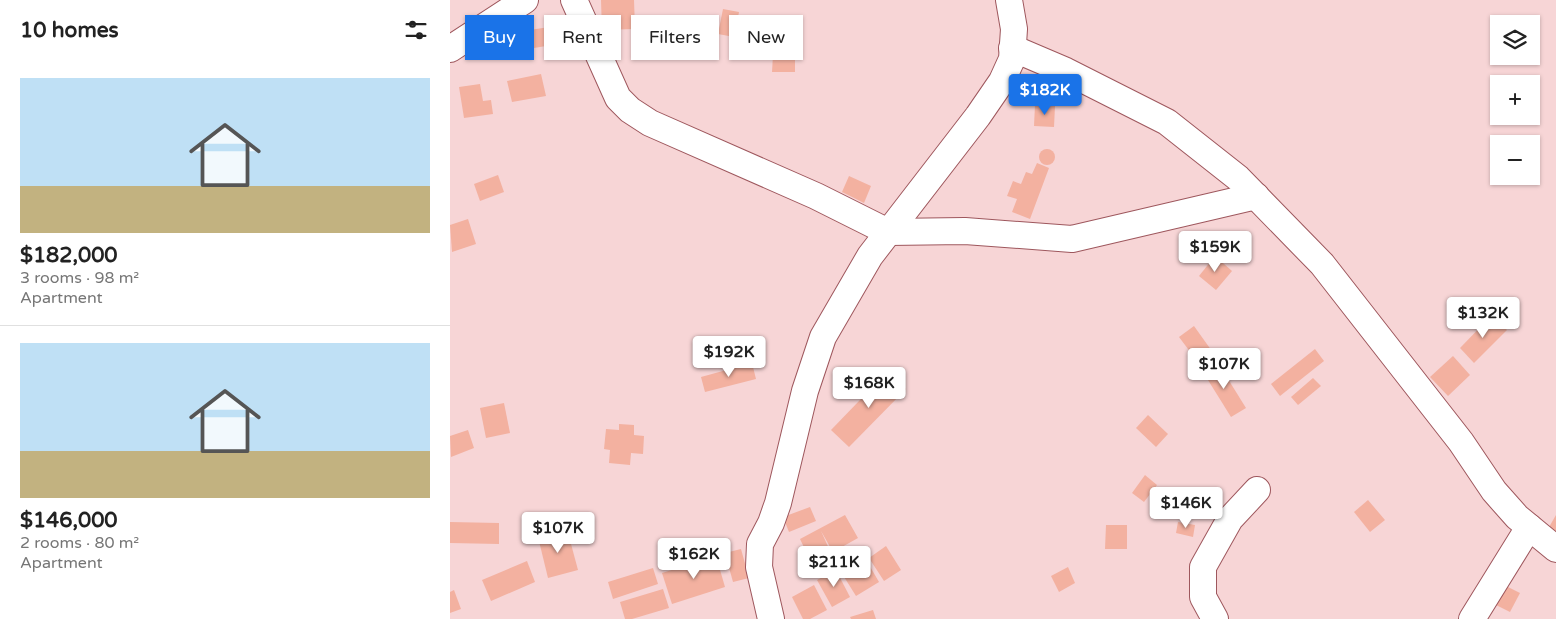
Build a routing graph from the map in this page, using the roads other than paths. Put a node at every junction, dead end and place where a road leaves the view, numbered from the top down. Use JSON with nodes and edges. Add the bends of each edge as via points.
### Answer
{"nodes":[{"id":1,"x":525,"y":0,"type":"edge"},
{"id":2,"x":574,"y":0,"type":"edge"},
{"id":3,"x":1009,"y":0,"type":"edge"},
{"id":4,"x":1012,"y":48,"type":"junction"},
{"id":5,"x":450,"y":49,"type":"edge"},
{"id":6,"x":1256,"y":196,"type":"junction"},
{"id":7,"x":888,"y":232,"type":"junction"},
{"id":8,"x":1257,"y":490,"type":"dead end"},
{"id":9,"x":1529,"y":527,"type":"junction"},
{"id":10,"x":1556,"y":549,"type":"edge"},
{"id":11,"x":771,"y":619,"type":"edge"},
{"id":12,"x":1214,"y":619,"type":"edge"},
{"id":13,"x":1472,"y":619,"type":"edge"}],
"edges":[{"from":1,"to":5,"type":"street"},
{"from":2,"to":7,"type":"street","via":[[618,98],[630,110],[650,123],[816,196]]},
{"from":3,"to":4,"type":"street","via":[[1014,29]]},
{"from":4,"to":6,"type":"street","via":[[1066,71],[1166,122]]},
{"from":4,"to":7,"type":"street","via":[[1012,59],[1002,81]]},
{"from":6,"to":7,"type":"street","via":[[1072,238],[966,231]]},
{"from":6,"to":9,"type":"street","via":[[1328,272],[1461,442],[1494,492]]},
{"from":7,"to":11,"type":"street","via":[[870,256],[823,336],[814,360],[778,503],[760,544],[759,567]]},
{"from":8,"to":12,"type":"street","via":[[1230,519],[1203,567],[1203,597]]},
{"from":9,"to":10,"type":"street"},
{"from":9,"to":13,"type":"street"}]}
